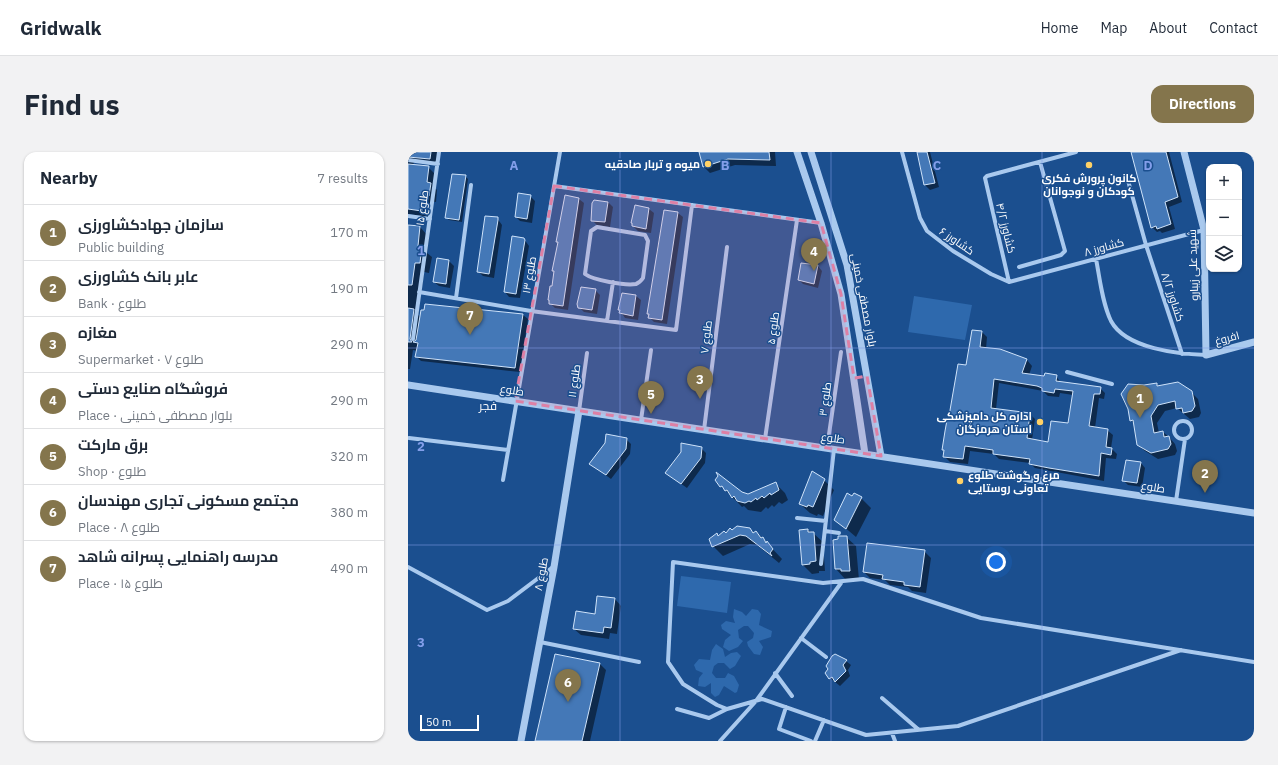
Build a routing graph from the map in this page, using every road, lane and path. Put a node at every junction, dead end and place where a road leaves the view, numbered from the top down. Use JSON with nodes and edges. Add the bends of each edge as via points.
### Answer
{"nodes":[{"id":1,"x":439,"y":152,"type":"edge"},
{"id":2,"x":560,"y":152,"type":"edge"},
{"id":3,"x":797,"y":152,"type":"edge"},
{"id":4,"x":812,"y":152,"type":"edge"},
{"id":5,"x":902,"y":152,"type":"edge"},
{"id":6,"x":1076,"y":152,"type":"edge"},
{"id":7,"x":1184,"y":152,"type":"edge"},
{"id":8,"x":1252,"y":152,"type":"edge"},
{"id":9,"x":1061,"y":154,"type":"edge"},
{"id":10,"x":1254,"y":158,"type":"edge"},
{"id":11,"x":408,"y":160,"type":"edge"},
{"id":12,"x":1040,"y":162,"type":"junction"},
{"id":13,"x":438,"y":164,"type":"junction"},
{"id":14,"x":1126,"y":178,"type":"dead end"},
{"id":15,"x":470,"y":185,"type":"dead end"},
{"id":16,"x":554,"y":186,"type":"junction"},
{"id":17,"x":692,"y":205,"type":"junction"},
{"id":18,"x":408,"y":216,"type":"edge"},
{"id":19,"x":430,"y":219,"type":"junction"},
{"id":20,"x":797,"y":220,"type":"junction"},
{"id":21,"x":821,"y":223,"type":"junction"},
{"id":22,"x":1204,"y":230,"type":"junction"},
{"id":23,"x":1146,"y":245,"type":"junction"},
{"id":24,"x":727,"y":247,"type":"dead end"},
{"id":25,"x":1096,"y":259,"type":"junction"},
{"id":26,"x":1019,"y":267,"type":"dead end"},
{"id":27,"x":612,"y":282,"type":"junction"},
{"id":28,"x":1009,"y":282,"type":"junction"},
{"id":29,"x":419,"y":292,"type":"junction"},
{"id":30,"x":456,"y":298,"type":"junction"},
{"id":31,"x":532,"y":311,"type":"junction"},
{"id":32,"x":607,"y":321,"type":"junction"},
{"id":33,"x":413,"y":339,"type":"dead end"},
{"id":34,"x":1254,"y":342,"type":"edge"},
{"id":35,"x":651,"y":350,"type":"dead end"},
{"id":36,"x":841,"y":352,"type":"dead end"},
{"id":37,"x":587,"y":353,"type":"dead end"},
{"id":38,"x":1182,"y":354,"type":"junction"},
{"id":39,"x":1206,"y":355,"type":"junction"},
{"id":40,"x":1067,"y":372,"type":"dead end"},
{"id":41,"x":867,"y":376,"type":"junction"},
{"id":42,"x":854,"y":378,"type":"junction"},
{"id":43,"x":1112,"y":384,"type":"dead end"},
{"id":44,"x":408,"y":385,"type":"edge"},
{"id":45,"x":515,"y":402,"type":"junction"},
{"id":46,"x":579,"y":411,"type":"junction"},
{"id":47,"x":641,"y":420,"type":"junction"},
{"id":48,"x":704,"y":430,"type":"junction"},
{"id":49,"x":409,"y":438,"type":"edge"},
{"id":50,"x":765,"y":439,"type":"junction"},
{"id":51,"x":1185,"y":439,"type":"junction"},
{"id":52,"x":831,"y":449,"type":"junction"},
{"id":53,"x":508,"y":450,"type":"junction"},
{"id":54,"x":865,"y":454,"type":"junction"},
{"id":55,"x":880,"y":456,"type":"junction"},
{"id":56,"x":503,"y":480,"type":"dead end"},
{"id":57,"x":1176,"y":501,"type":"junction"},
{"id":58,"x":1254,"y":513,"type":"edge"},
{"id":59,"x":798,"y":518,"type":"dead end"},
{"id":60,"x":826,"y":521,"type":"junction"},
{"id":61,"x":825,"y":531,"type":"junction"},
{"id":62,"x":839,"y":533,"type":"dead end"},
{"id":63,"x":821,"y":564,"type":"dead end"},
{"id":64,"x":554,"y":566,"type":"junction"},
{"id":65,"x":408,"y":567,"type":"edge"},
{"id":66,"x":841,"y":583,"type":"junction"},
{"id":67,"x":801,"y":638,"type":"junction"},
{"id":68,"x":539,"y":642,"type":"junction"},
{"id":69,"x":1181,"y":650,"type":"junction"},
{"id":70,"x":826,"y":657,"type":"dead end"},
{"id":71,"x":639,"y":662,"type":"dead end"},
{"id":72,"x":1254,"y":662,"type":"edge"},
{"id":73,"x":776,"y":673,"type":"junction"},
{"id":74,"x":792,"y":696,"type":"dead end"},
{"id":75,"x":882,"y":698,"type":"dead end"},
{"id":76,"x":756,"y":701,"type":"junction"},
{"id":77,"x":786,"y":707,"type":"junction"},
{"id":78,"x":677,"y":709,"type":"dead end"},
{"id":79,"x":727,"y":709,"type":"junction"},
{"id":80,"x":824,"y":720,"type":"junction"},
{"id":81,"x":919,"y":730,"type":"junction"},
{"id":82,"x":892,"y":733,"type":"junction"},
{"id":83,"x":521,"y":741,"type":"edge"},
{"id":84,"x":720,"y":741,"type":"edge"},
{"id":85,"x":811,"y":741,"type":"edge"},
{"id":86,"x":815,"y":741,"type":"edge"},
{"id":87,"x":896,"y":741,"type":"edge"}],
"edges":[{"from":1,"to":13,"type":"street","name":"طلوع ۱۵"},
{"from":2,"to":16,"type":"street","name":"طلوع ۱۳"},
{"from":3,"to":21,"type":"street","name":"بلوار مصطفی خمینی"},
{"from":4,"to":41,"type":"street","name":"بلوار مصطفی خمینی","via":[[847,265]]},
{"from":5,"to":28,"type":"street","name":"کشاورز ۶","via":[[920,218],[927,231],[953,251]]},
{"from":6,"to":9,"type":"street"},
{"from":7,"to":22,"type":"street","name":"شهید علی زیبارو"},
{"from":8,"to":10,"type":"street"},
{"from":9,"to":12,"type":"street"},
{"from":11,"to":13,"type":"street"},
{"from":12,"to":26,"type":"street","via":[[1065,251],[1061,255]]},
{"from":12,"to":28,"type":"street","name":"کشاورز ۴/۲","via":[[985,178]]},
{"from":13,"to":19,"type":"street","name":"طلوع ۱۵"},
{"from":14,"to":23,"type":"street","name":"کشاورز ۸/۲"},
{"from":15,"to":30,"type":"street"},
{"from":16,"to":17,"type":"street"},
{"from":16,"to":31,"type":"street","name":"طلوع ۱۳"},
{"from":17,"to":20,"type":"street"},
{"from":17,"to":32,"type":"street","via":[[676,330]]},
{"from":18,"to":19,"type":"street"},
{"from":19,"to":29,"type":"street","name":"طلوع ۱۵"},
{"from":20,"to":21,"type":"street"},
{"from":20,"to":50,"type":"street","name":"طلوع ۵"},
{"from":21,"to":42,"type":"street","name":"بلوار مصطفی خمینی","via":[[841,294]]},
{"from":22,"to":23,"type":"street","name":"کشاورز ۸"},
{"from":22,"to":39,"type":"street","name":"شهید علی زیبارو"},
{"from":23,"to":25,"type":"street","name":"کشاورز ۸"},
{"from":23,"to":38,"type":"street","name":"کشاورز ۸/۲"},
{"from":24,"to":48,"type":"street","name":"طلوع ۷"},
{"from":25,"to":28,"type":"street","name":"کشاورز ۸"},
{"from":25,"to":38,"type":"street","via":[[1103,299],[1112,322],[1125,335],[1150,347]]},
{"from":27,"to":27,"type":"street","via":[[585,274],[593,228],[645,235],[648,241],[643,278],[635,284]]},
{"from":27,"to":32,"type":"street"},
{"from":29,"to":30,"type":"street"},
{"from":29,"to":33,"type":"street","name":"طلوع ۱۵"},
{"from":30,"to":31,"type":"street"},
{"from":31,"to":32,"type":"street"},
{"from":31,"to":45,"type":"street","name":"طلوع ۱۳"},
{"from":34,"to":39,"type":"street","name":"افروغ"},
{"from":35,"to":47,"type":"street"},
{"from":36,"to":52,"type":"street","name":"طلوع ۳"},
{"from":37,"to":46,"type":"street","name":"طلوع ۱۱"},
{"from":38,"to":39,"type":"street"},
{"from":40,"to":43,"type":"street"},
{"from":41,"to":42,"type":"street"},
{"from":41,"to":55,"type":"street","name":"بلوار مصطفی خمینی"},
{"from":42,"to":54,"type":"street","name":"بلوار مصطفی خمینی"},
{"from":44,"to":45,"type":"street","name":"طلوع"},
{"from":45,"to":46,"type":"street","name":"طلوع"},
{"from":45,"to":53,"type":"street","name":"طلوع ۱۳"},
{"from":46,"to":47,"type":"street","name":"طلوع"},
{"from":46,"to":64,"type":"street","name":"طلوع ۸"},
{"from":47,"to":48,"type":"street","name":"طلوع"},
{"from":48,"to":50,"type":"street","name":"طلوع"},
{"from":49,"to":53,"type":"street"},
{"from":50,"to":52,"type":"street","name":"طلوع"},
{"from":51,"to":51,"type":"street","via":[[1190,436],[1192,427],[1185,421],[1179,421],[1173,428],[1174,434],[1179,439]]},
{"from":51,"to":57,"type":"street"},
{"from":52,"to":54,"type":"street","name":"طلوع"},
{"from":52,"to":60,"type":"street","name":"طلوع ۳"},
{"from":53,"to":56,"type":"street","name":"طلوع ۱۳"},
{"from":54,"to":55,"type":"street","name":"طلوع"},
{"from":55,"to":57,"type":"street","name":"طلوع"},
{"from":57,"to":58,"type":"street","name":"طلوع"},
{"from":59,"to":60,"type":"street"},
{"from":60,"to":61,"type":"street","name":"طلوع ۳"},
{"from":61,"to":62,"type":"street"},
{"from":61,"to":63,"type":"street","name":"طلوع ۳"},
{"from":64,"to":65,"type":"street","via":[[508,601],[487,610]]},
{"from":64,"to":68,"type":"street","name":"طلوع ۸"},
{"from":66,"to":67,"type":"street"},
{"from":66,"to":69,"type":"street","via":[[863,579],[981,618]]},
{"from":66,"to":79,"type":"street","via":[[823,583],[673,562],[668,662],[683,684]]},
{"from":67,"to":70,"type":"street"},
{"from":67,"to":73,"type":"street"},
{"from":68,"to":71,"type":"street"},
{"from":68,"to":83,"type":"street","name":"طلوع ۸"},
{"from":69,"to":72,"type":"street"},
{"from":69,"to":81,"type":"street","via":[[958,726]]},
{"from":73,"to":74,"type":"street"},
{"from":73,"to":76,"type":"street"},
{"from":75,"to":81,"type":"street"},
{"from":76,"to":77,"type":"street","via":[[762,699]]},
{"from":76,"to":79,"type":"street"},
{"from":76,"to":84,"type":"street"},
{"from":77,"to":80,"type":"street"},
{"from":77,"to":85,"type":"street","via":[[779,729]]},
{"from":78,"to":79,"type":"street","via":[[709,718]]},
{"from":80,"to":82,"type":"street","via":[[866,735]]},
{"from":80,"to":86,"type":"street"},
{"from":81,"to":82,"type":"street"},
{"from":82,"to":87,"type":"street"}]}
